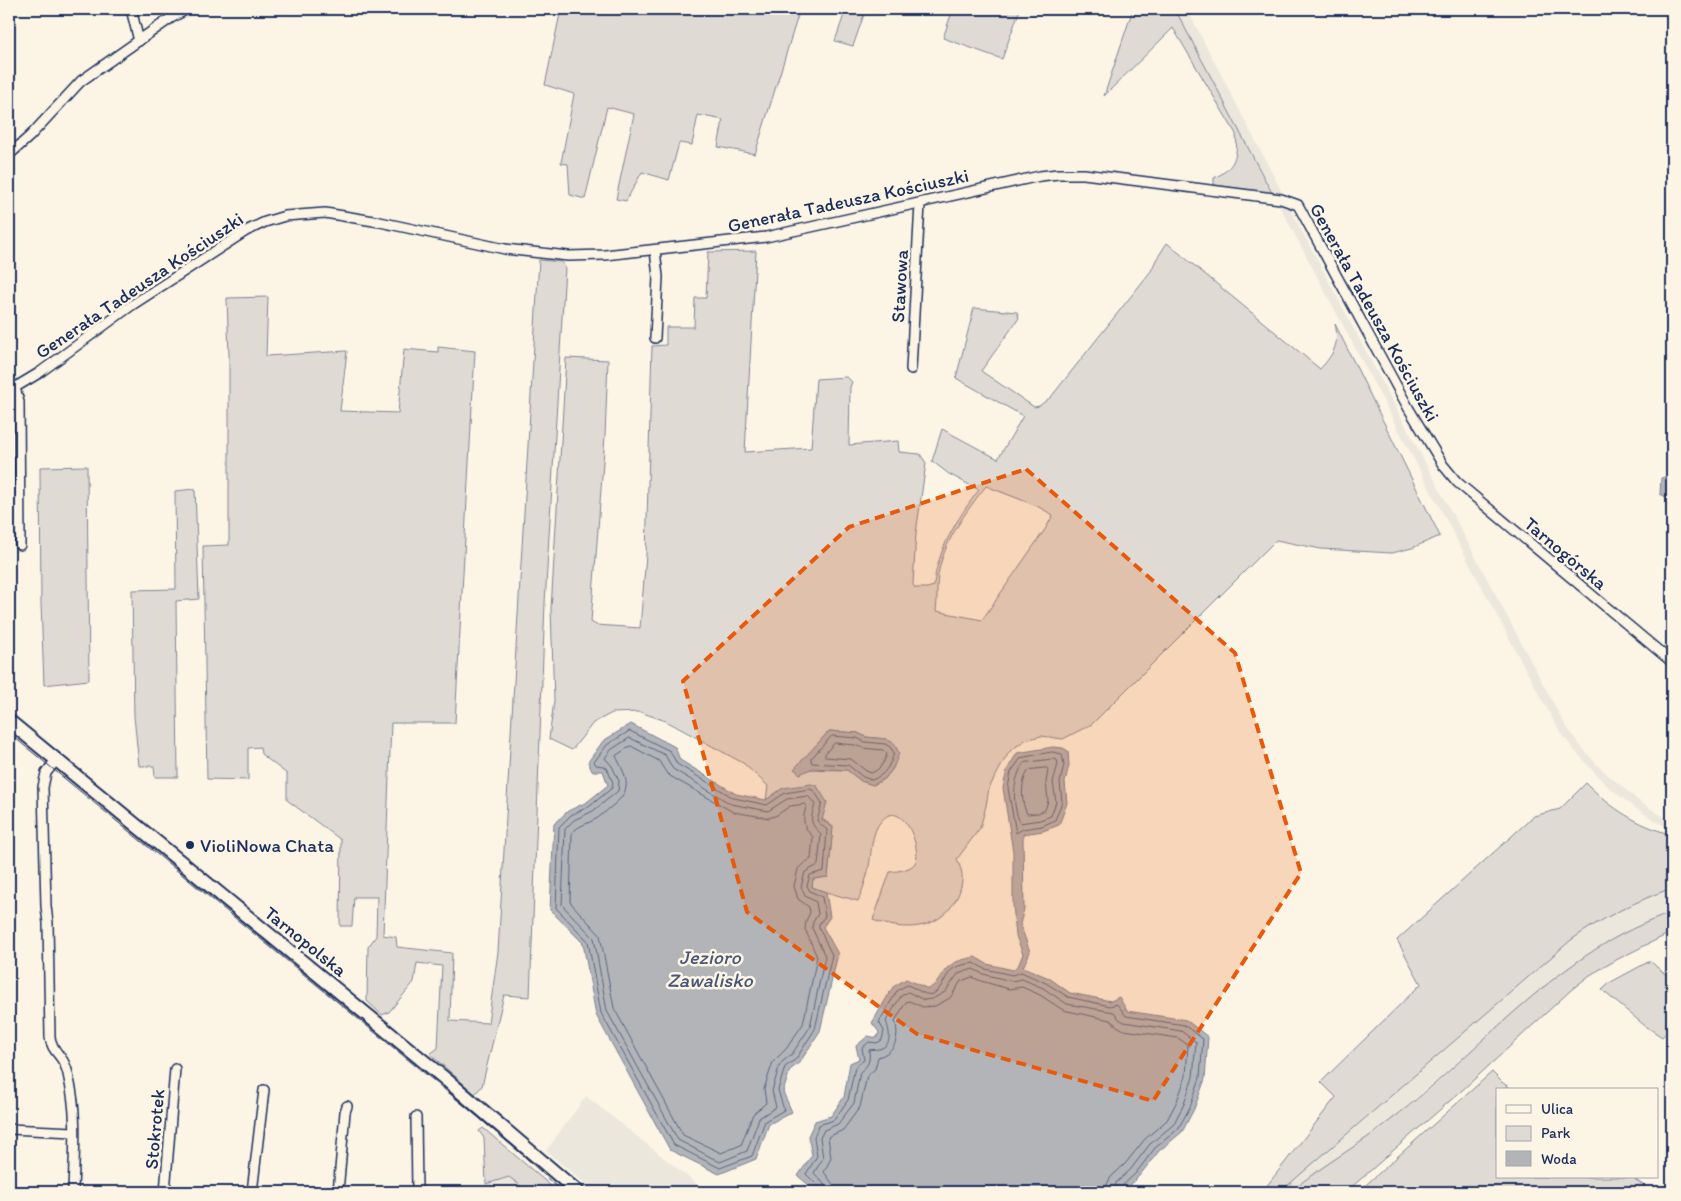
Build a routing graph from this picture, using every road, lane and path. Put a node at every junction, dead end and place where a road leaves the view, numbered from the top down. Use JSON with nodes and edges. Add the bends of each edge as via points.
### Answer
{"nodes":[{"id":1,"x":131,"y":9,"type":"edge"},
{"id":2,"x":187,"y":9,"type":"edge"},
{"id":3,"x":139,"y":40,"type":"junction"},
{"id":4,"x":9,"y":155,"type":"edge"},
{"id":5,"x":920,"y":204,"type":"junction"},
{"id":6,"x":655,"y":250,"type":"junction"},
{"id":7,"x":655,"y":338,"type":"dead end"},
{"id":8,"x":911,"y":369,"type":"dead end"},
{"id":9,"x":12,"y":389,"type":"edge"},
{"id":10,"x":1443,"y":465,"type":"joint"},
{"id":11,"x":20,"y":545,"type":"dead end"},
{"id":12,"x":1672,"y":662,"type":"edge"},
{"id":13,"x":9,"y":721,"type":"edge"},
{"id":14,"x":56,"y":760,"type":"junction"},
{"id":15,"x":175,"y":1068,"type":"dead end"},
{"id":16,"x":264,"y":1090,"type":"dead end"},
{"id":17,"x":347,"y":1106,"type":"dead end"},
{"id":18,"x":416,"y":1117,"type":"dead end"},
{"id":19,"x":9,"y":1129,"type":"edge"},
{"id":20,"x":74,"y":1132,"type":"junction"},
{"id":21,"x":73,"y":1192,"type":"edge"},
{"id":22,"x":165,"y":1192,"type":"edge"},
{"id":23,"x":252,"y":1192,"type":"edge"},
{"id":24,"x":338,"y":1192,"type":"edge"},
{"id":25,"x":417,"y":1192,"type":"edge"},
{"id":26,"x":578,"y":1192,"type":"edge"}],
"edges":[{"from":1,"to":3,"type":"street"},
{"from":2,"to":3,"type":"street"},
{"from":3,"to":4,"type":"street","via":[[78,84]]},
{"from":5,"to":6,"type":"street","name":"Generała Tadeusza Kościuszki","via":[[766,237]]},
{"from":5,"to":8,"type":"street","name":"Stawowa"},
{"from":5,"to":10,"type":"street","name":"Generała Tadeusza Kościuszki","via":[[1040,176],[1084,174],[1281,199],[1298,205]]},
{"from":6,"to":7,"type":"street","via":[[658,277]]},
{"from":6,"to":9,"type":"street","name":"Generała Tadeusza Kościuszki","via":[[605,255],[544,254],[505,249],[357,217],[325,213],[285,216],[246,231]]},
{"from":9,"to":11,"type":"street","via":[[19,402]]},
{"from":10,"to":12,"type":"street","name":"Tarnogórska","via":[[1473,497]]},
{"from":13,"to":14,"type":"main road","name":"Tarnopolska"},
{"from":14,"to":20,"type":"street","via":[[46,773],[43,787],[50,1042],[64,1063],[70,1080]]},
{"from":14,"to":26,"type":"main road","name":"Tarnopolska","via":[[480,1107]]},
{"from":15,"to":22,"type":"street","name":"Stokrotek"},
{"from":16,"to":23,"type":"street"},
{"from":17,"to":24,"type":"street"},
{"from":18,"to":25,"type":"street"},
{"from":19,"to":20,"type":"street"},
{"from":20,"to":21,"type":"street"}]}
